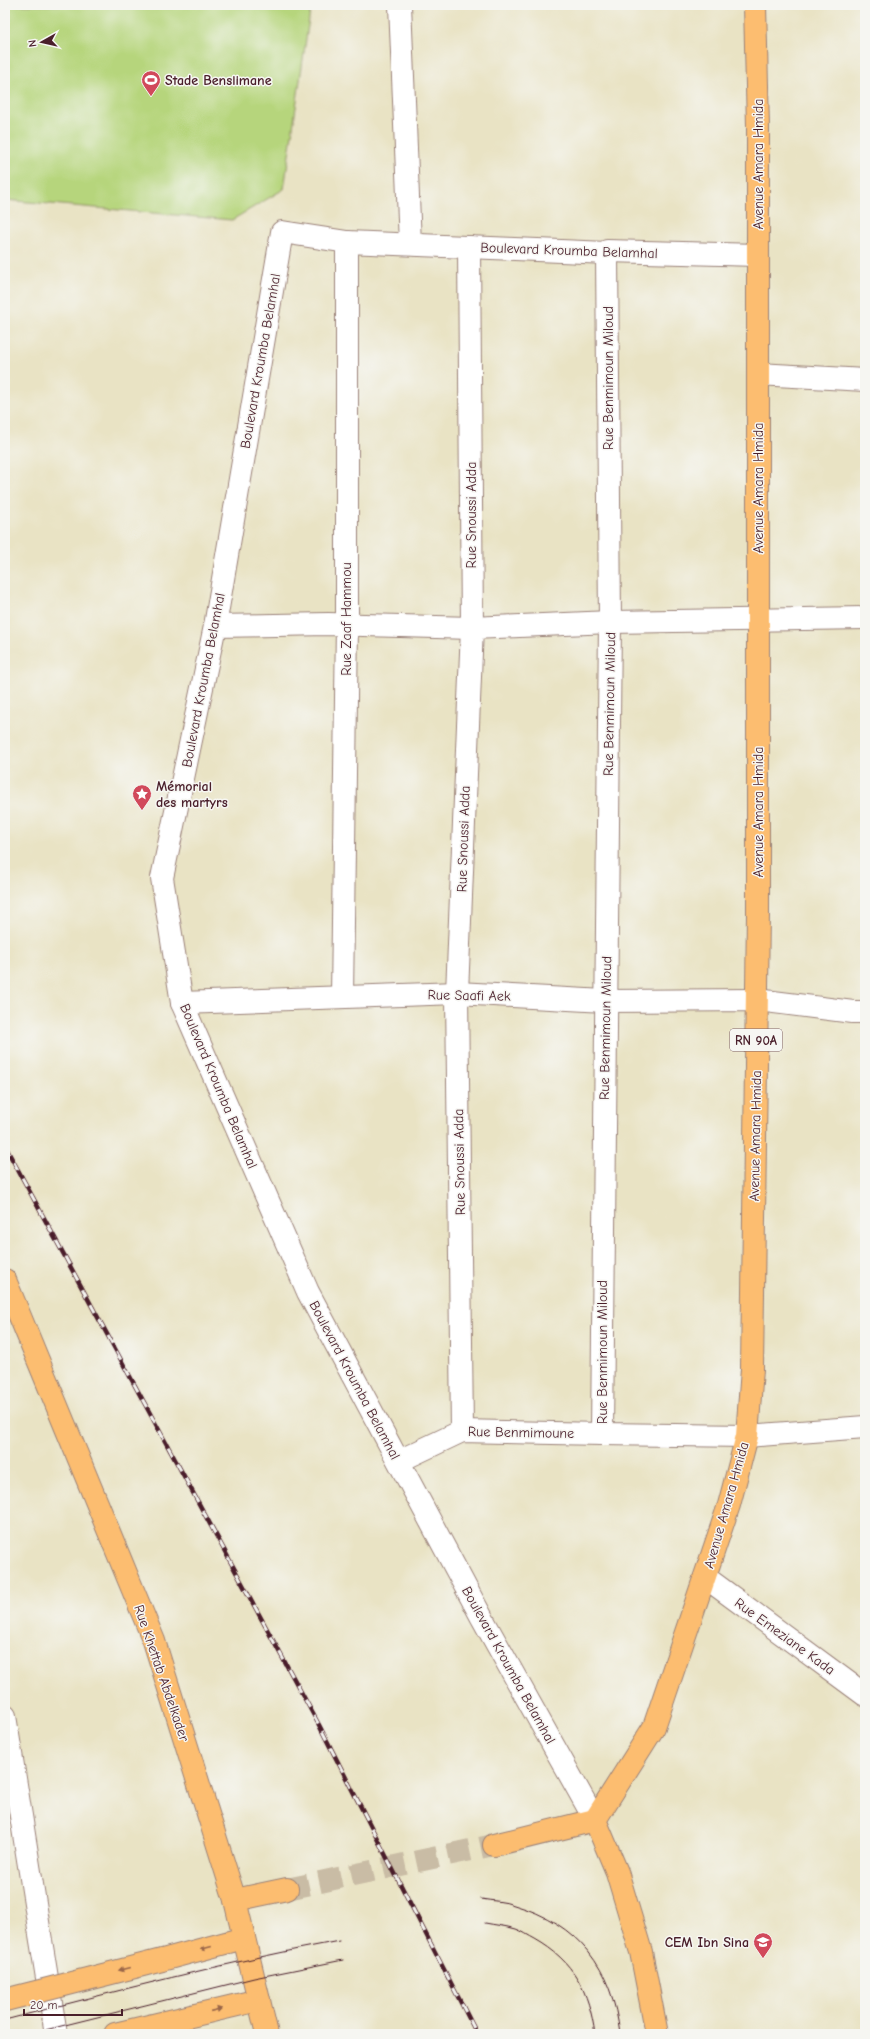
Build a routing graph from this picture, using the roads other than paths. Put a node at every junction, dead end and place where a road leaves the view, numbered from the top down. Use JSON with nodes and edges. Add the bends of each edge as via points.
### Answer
{"nodes":[{"id":1,"x":400,"y":5,"type":"edge"},
{"id":2,"x":755,"y":5,"type":"edge"},
{"id":3,"x":347,"y":242,"type":"junction"},
{"id":4,"x":410,"y":244,"type":"junction"},
{"id":5,"x":469,"y":247,"type":"junction"},
{"id":6,"x":607,"y":253,"type":"junction"},
{"id":7,"x":758,"y":255,"type":"junction"},
{"id":8,"x":758,"y":374,"type":"junction"},
{"id":9,"x":865,"y":380,"type":"edge"},
{"id":10,"x":865,"y":618,"type":"edge"},
{"id":11,"x":758,"y":619,"type":"junction"},
{"id":12,"x":610,"y":622,"type":"junction"},
{"id":13,"x":347,"y":624,"type":"junction"},
{"id":14,"x":215,"y":626,"type":"junction"},
{"id":15,"x":472,"y":628,"type":"junction"},
{"id":16,"x":456,"y":993,"type":"junction"},
{"id":17,"x":342,"y":997,"type":"junction"},
{"id":18,"x":757,"y":1000,"type":"junction"},
{"id":19,"x":605,"y":1001,"type":"junction"},
{"id":20,"x":182,"y":1003,"type":"junction"},
{"id":21,"x":865,"y":1012,"type":"edge"},
{"id":22,"x":5,"y":1280,"type":"edge"},
{"id":23,"x":865,"y":1427,"type":"edge"},
{"id":24,"x":462,"y":1430,"type":"junction"},
{"id":25,"x":602,"y":1434,"type":"junction"},
{"id":26,"x":747,"y":1436,"type":"junction"},
{"id":27,"x":399,"y":1461,"type":"junction"},
{"id":28,"x":705,"y":1577,"type":"junction"},
{"id":29,"x":865,"y":1695,"type":"edge"},
{"id":30,"x":5,"y":1716,"type":"edge"},
{"id":31,"x":595,"y":1820,"type":"junction"},
{"id":32,"x":494,"y":1845,"type":"tunnel mouth"},
{"id":33,"x":287,"y":1889,"type":"tunnel mouth"},
{"id":34,"x":234,"y":1900,"type":"junction"},
{"id":35,"x":244,"y":1938,"type":"junction"},
{"id":36,"x":5,"y":2000,"type":"edge"},
{"id":37,"x":259,"y":2000,"type":"junction"},
{"id":38,"x":56,"y":2034,"type":"edge"},
{"id":39,"x":115,"y":2034,"type":"edge"},
{"id":40,"x":267,"y":2034,"type":"edge"},
{"id":41,"x":657,"y":2034,"type":"edge"}],
"edges":[{"from":1,"to":4,"type":"street"},
{"from":2,"to":7,"type":"main road","name":"Avenue Amara Hmida","number":"RN 90A"},
{"from":3,"to":4,"type":"street","name":"Boulevard Kroumba Belamhal"},
{"from":3,"to":13,"type":"street","name":"Rue Zaaf Hammou"},
{"from":3,"to":14,"type":"street","name":"Boulevard Kroumba Belamhal","via":[[282,232]]},
{"from":4,"to":5,"type":"street","name":"Boulevard Kroumba Belamhal"},
{"from":5,"to":6,"type":"street","name":"Boulevard Kroumba Belamhal"},
{"from":5,"to":15,"type":"street","name":"Rue Snoussi Adda"},
{"from":6,"to":7,"type":"street","name":"Boulevard Kroumba Belamhal"},
{"from":6,"to":12,"type":"street","name":"Rue Benmimoun Miloud"},
{"from":7,"to":8,"type":"main road","name":"Avenue Amara Hmida","number":"RN 90A"},
{"from":8,"to":9,"type":"street"},
{"from":8,"to":11,"type":"main road","name":"Avenue Amara Hmida","number":"RN 90A"},
{"from":10,"to":11,"type":"street","name":"Rue Benmimoun Miloud"},
{"from":11,"to":12,"type":"street","name":"Rue Benmimoun Miloud"},
{"from":11,"to":18,"type":"main road","name":"Avenue Amara Hmida","number":"RN 90A"},
{"from":12,"to":15,"type":"street","name":"Rue Benmimoun Miloud"},
{"from":12,"to":19,"type":"street","name":"Rue Benmimoun Miloud"},
{"from":13,"to":14,"type":"street","name":"Rue Benmimoun Miloud"},
{"from":13,"to":15,"type":"street","name":"Rue Benmimoun Miloud"},
{"from":13,"to":17,"type":"street","name":"Rue Zaaf Hammou"},
{"from":14,"to":20,"type":"street","name":"Boulevard Kroumba Belamhal","via":[[162,878]]},
{"from":15,"to":16,"type":"street","name":"Rue Snoussi Adda"},
{"from":16,"to":17,"type":"street","name":"Rue Saafi Aek"},
{"from":16,"to":19,"type":"street","name":"Rue Saafi Aek"},
{"from":16,"to":24,"type":"street","name":"Rue Snoussi Adda"},
{"from":17,"to":20,"type":"street","name":"Rue Saafi Aek"},
{"from":18,"to":19,"type":"street","name":"Rue Saafi Aek"},
{"from":18,"to":21,"type":"street","name":"Rue Saafi Aek"},
{"from":18,"to":26,"type":"main road","name":"Avenue Amara Hmida","number":"RN 90A","via":[[752,1369]]},
{"from":19,"to":25,"type":"street","name":"Rue Benmimoun Miloud"},
{"from":20,"to":27,"type":"street","name":"Boulevard Kroumba Belamhal","via":[[308,1292]]},
{"from":22,"to":34,"type":"main road","name":"Rue Khettab Abdelkader","via":[[154,1641]]},
{"from":23,"to":26,"type":"street","name":"Rue Benmimoune"},
{"from":24,"to":25,"type":"street","name":"Rue Benmimoune"},
{"from":24,"to":27,"type":"street","name":"Rue Benmimoune"},
{"from":25,"to":26,"type":"street","name":"Rue Benmimoune"},
{"from":26,"to":28,"type":"main road","name":"Avenue Amara Hmida","number":"RN 90A","via":[[730,1505]]},
{"from":27,"to":31,"type":"street","name":"Boulevard Kroumba Belamhal","via":[[480,1616]]},
{"from":28,"to":29,"type":"street","name":"Rue Emeziane Kada"},
{"from":28,"to":31,"type":"main road","name":"Avenue Amara Hmida","number":"RN 90A","via":[[654,1726]]},
{"from":30,"to":38,"type":"street"},
{"from":31,"to":32,"type":"main road"},
{"from":31,"to":41,"type":"main road","via":[[617,1872],[641,1952]]},
{"from":33,"to":34,"type":"main road"},
{"from":34,"to":35,"type":"main road","name":"Rue Khettab Abdelkader"},
{"from":35,"to":36,"type":"main road","one_way":true,"bridge":true},
{"from":35,"to":37,"type":"main road","name":"Rue Khettab Abdelkader"},
{"from":39,"to":37,"type":"main road","one_way":true},
{"from":37,"to":40,"type":"main road","name":"Rue Khettab Abdelkader"}]}
